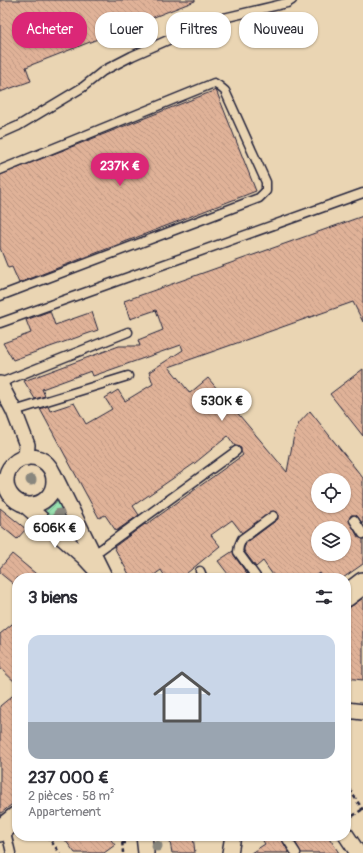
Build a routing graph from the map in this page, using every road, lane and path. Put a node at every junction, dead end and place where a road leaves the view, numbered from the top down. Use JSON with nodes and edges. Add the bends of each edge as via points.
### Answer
{"nodes":[{"id":1,"x":292,"y":0,"type":"edge"},
{"id":2,"x":0,"y":134,"type":"edge"},
{"id":3,"x":0,"y":170,"type":"edge"},
{"id":4,"x":363,"y":193,"type":"edge"},
{"id":5,"x":1,"y":294,"type":"edge"},
{"id":6,"x":0,"y":323,"type":"edge"},
{"id":7,"x":128,"y":332,"type":"dead end"},
{"id":8,"x":128,"y":376,"type":"dead end"},
{"id":9,"x":0,"y":383,"type":"edge"},
{"id":10,"x":14,"y":411,"type":"junction"},
{"id":11,"x":236,"y":451,"type":"dead end"},
{"id":12,"x":26,"y":458,"type":"junction"},
{"id":13,"x":51,"y":470,"type":"junction"},
{"id":14,"x":3,"y":484,"type":"edge"},
{"id":15,"x":24,"y":504,"type":"junction"},
{"id":16,"x":273,"y":516,"type":"dead end"},
{"id":17,"x":354,"y":520,"type":"dead end"},
{"id":18,"x":363,"y":534,"type":"edge"},
{"id":19,"x":93,"y":555,"type":"junction"},
{"id":20,"x":99,"y":573,"type":"edge"},
{"id":21,"x":102,"y":573,"type":"edge"},
{"id":22,"x":253,"y":573,"type":"edge"},
{"id":23,"x":363,"y":583,"type":"edge"},
{"id":24,"x":351,"y":592,"type":"edge"},
{"id":25,"x":351,"y":711,"type":"edge"},
{"id":26,"x":363,"y":712,"type":"edge"},
{"id":27,"x":351,"y":791,"type":"edge"},
{"id":28,"x":363,"y":809,"type":"edge"},
{"id":29,"x":351,"y":817,"type":"edge"},
{"id":30,"x":7,"y":825,"type":"edge"},
{"id":31,"x":51,"y":841,"type":"edge"},
{"id":32,"x":145,"y":841,"type":"edge"},
{"id":33,"x":232,"y":841,"type":"edge"},
{"id":34,"x":288,"y":841,"type":"edge"},
{"id":35,"x":350,"y":841,"type":"edge"},
{"id":36,"x":122,"y":843,"type":"joint"},
{"id":37,"x":126,"y":843,"type":"dead end"},
{"id":38,"x":11,"y":853,"type":"edge"},
{"id":39,"x":60,"y":853,"type":"edge"},
{"id":40,"x":123,"y":853,"type":"edge"},
{"id":41,"x":146,"y":853,"type":"edge"},
{"id":42,"x":230,"y":853,"type":"edge"},
{"id":43,"x":296,"y":853,"type":"edge"},
{"id":44,"x":358,"y":853,"type":"edge"}],
"edges":[{"from":1,"to":2,"type":"lane","via":[[211,21],[132,56],[103,71],[83,87],[18,126]]},
{"from":3,"to":5,"type":"lane","via":[[214,83],[225,91],[266,182],[266,191],[259,198]]},
{"from":4,"to":6,"type":"lane"},
{"from":7,"to":9,"type":"lane"},
{"from":8,"to":10,"type":"lane"},
{"from":9,"to":10,"type":"street"},
{"from":10,"to":12,"type":"street","via":[[27,445]]},
{"from":11,"to":19,"type":"lane"},
{"from":12,"to":13,"type":"street","via":[[41,460]]},
{"from":12,"to":14,"type":"street","via":[[9,469]]},
{"from":13,"to":15,"type":"street","via":[[51,493],[39,503]]},
{"from":13,"to":19,"type":"street"},
{"from":14,"to":15,"type":"street","via":[[11,496]]},
{"from":15,"to":20,"type":"street"},
{"from":16,"to":22,"type":"lane","via":[[242,539],[239,546],[238,552]]},
{"from":17,"to":18,"type":"lane"},
{"from":19,"to":21,"type":"street"},
{"from":23,"to":24,"type":"main road"},
{"from":25,"to":26,"type":"street"},
{"from":27,"to":28,"type":"path"},
{"from":28,"to":29,"type":"path"},
{"from":30,"to":38,"type":"lane"},
{"from":31,"to":39,"type":"path"},
{"from":32,"to":41,"type":"street"},
{"from":33,"to":42,"type":"street"},
{"from":34,"to":43,"type":"lane"},
{"from":35,"to":44,"type":"street"},
{"from":36,"to":37,"type":"path"},
{"from":36,"to":40,"type":"path"}]}
